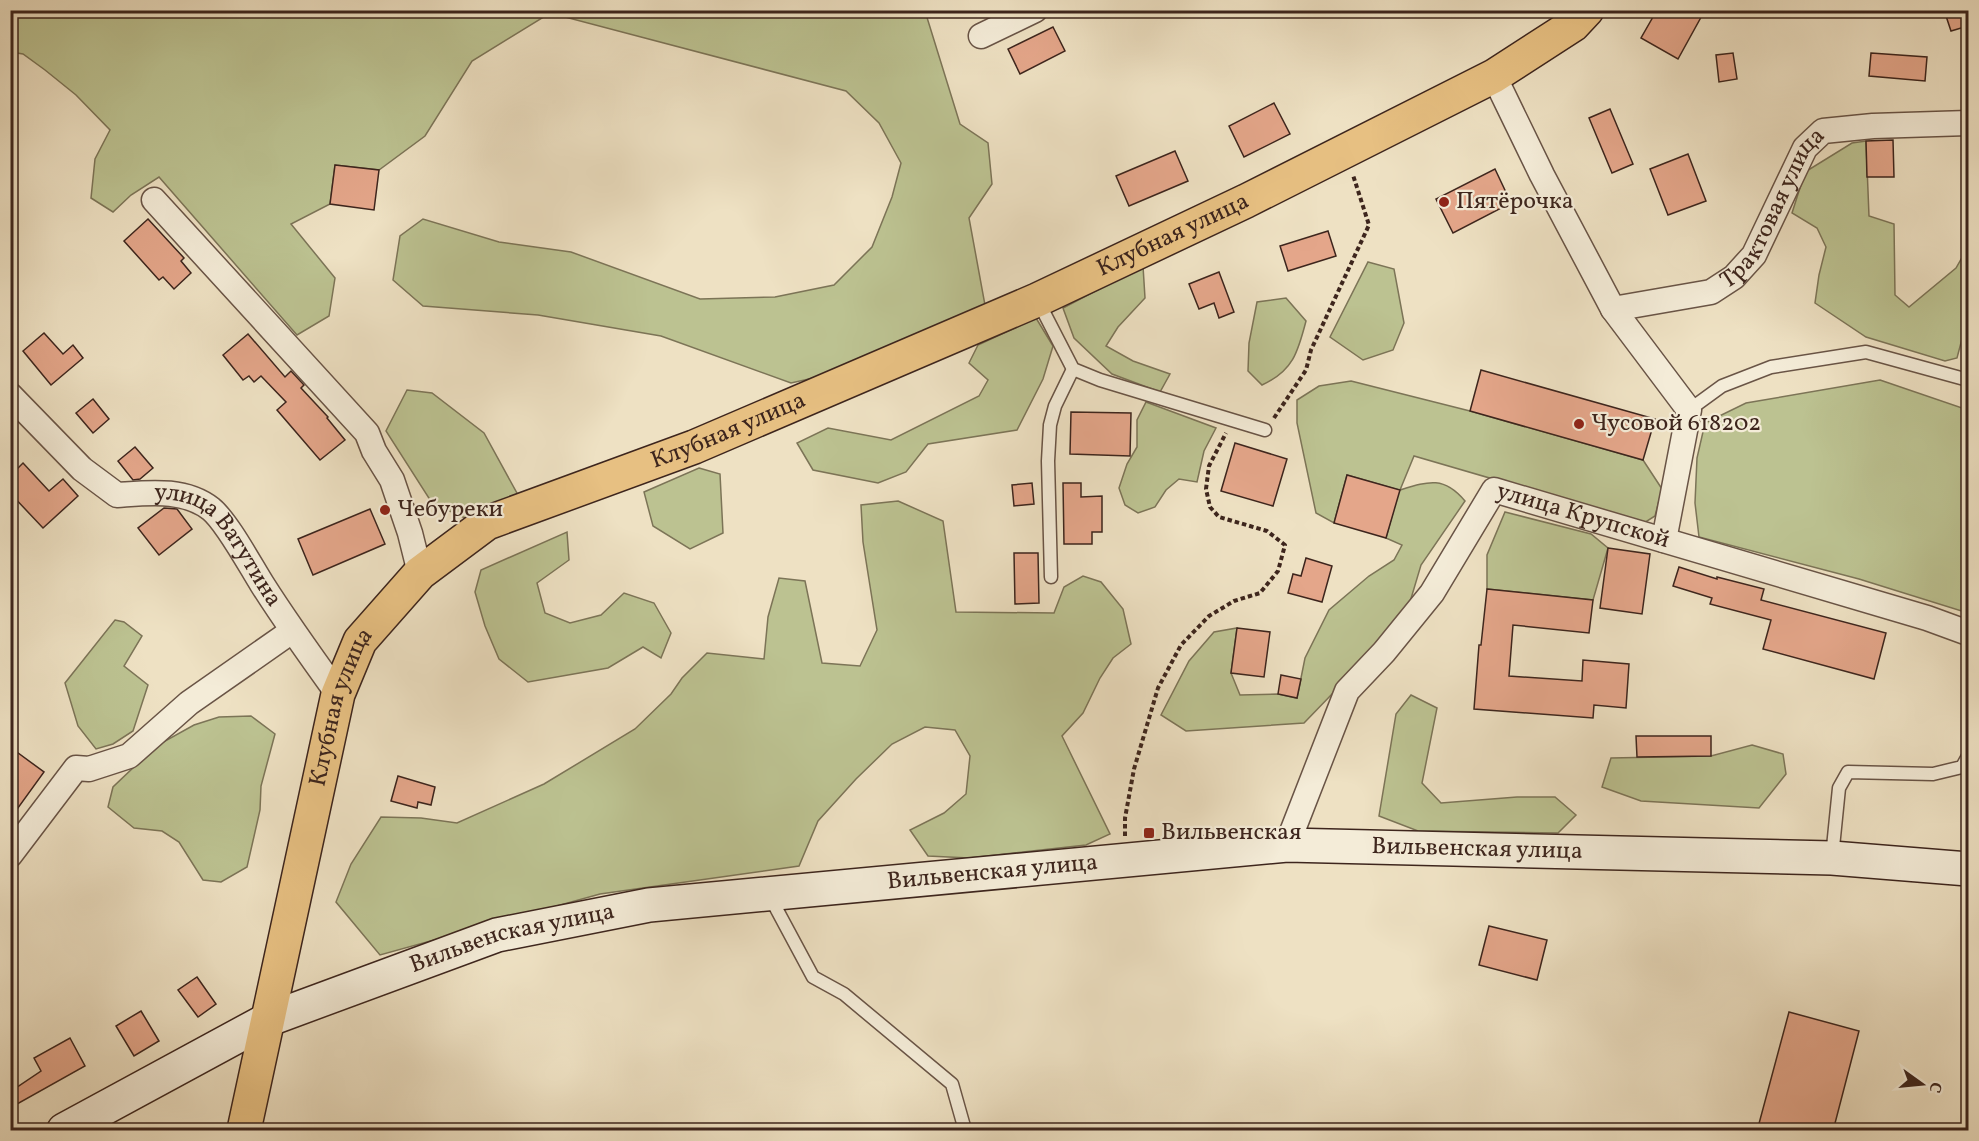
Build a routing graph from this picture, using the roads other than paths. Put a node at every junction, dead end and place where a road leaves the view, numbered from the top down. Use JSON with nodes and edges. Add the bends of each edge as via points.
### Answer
{"nodes":[{"id":1,"x":1035,"y":10,"type":"edge"},
{"id":2,"x":1575,"y":15,"type":"edge"},
{"id":3,"x":981,"y":36,"type":"dead end"},
{"id":4,"x":1494,"y":76,"type":"junction"},
{"id":5,"x":1968,"y":123,"type":"edge"},
{"id":6,"x":154,"y":200,"type":"dead end"},
{"id":7,"x":1037,"y":300,"type":"junction"},
{"id":8,"x":1612,"y":309,"type":"junction"},
{"id":9,"x":1073,"y":369,"type":"junction"},
{"id":10,"x":1968,"y":380,"type":"edge"},
{"id":11,"x":10,"y":395,"type":"edge"},
{"id":12,"x":1689,"y":410,"type":"junction"},
{"id":13,"x":1265,"y":430,"type":"road end"},
{"id":14,"x":1664,"y":540,"type":"junction"},
{"id":15,"x":420,"y":573,"type":"junction"},
{"id":16,"x":1051,"y":577,"type":"dead end"},
{"id":17,"x":292,"y":631,"type":"junction"},
{"id":18,"x":1968,"y":633,"type":"edge"},
{"id":19,"x":338,"y":694,"type":"junction"},
{"id":20,"x":1968,"y":756,"type":"edge"},
{"id":21,"x":1965,"y":772,"type":"edge"},
{"id":22,"x":1287,"y":845,"type":"junction"},
{"id":23,"x":10,"y":855,"type":"edge"},
{"id":24,"x":1832,"y":858,"type":"junction"},
{"id":25,"x":1968,"y":869,"type":"edge"},
{"id":26,"x":768,"y":894,"type":"junction"},
{"id":27,"x":267,"y":1020,"type":"junction"},
{"id":28,"x":64,"y":1131,"type":"edge"},
{"id":29,"x":244,"y":1131,"type":"edge"},
{"id":30,"x":965,"y":1131,"type":"edge"}],
"edges":[{"from":1,"to":3,"type":"street"},
{"from":2,"to":4,"type":"main road","name":"Клубная улица"},
{"from":4,"to":7,"type":"main road","name":"Клубная улица","via":[[1246,201]]},
{"from":4,"to":8,"type":"street"},
{"from":5,"to":8,"type":"street","name":"Трактовая улица","via":[[1823,131],[1805,148],[1754,255],[1734,277],[1711,292]]},
{"from":6,"to":15,"type":"street","via":[[367,433],[392,480]]},
{"from":7,"to":9,"type":"lane"},
{"from":7,"to":15,"type":"main road","name":"Клубная улица","via":[[694,447],[487,523]]},
{"from":8,"to":12,"type":"street"},
{"from":9,"to":13,"type":"lane"},
{"from":9,"to":16,"type":"lane","via":[[1050,424]]},
{"from":10,"to":12,"type":"lane","via":[[1866,352],[1771,367],[1722,386]]},
{"from":11,"to":17,"type":"street","name":"улица Ватутина","via":[[82,469],[117,495],[156,492],[195,500],[211,509]]},
{"from":12,"to":14,"type":"street"},
{"from":14,"to":18,"type":"street","name":"улица Крупской"},
{"from":14,"to":22,"type":"street","name":"улица Крупской","via":[[1494,490],[1432,593],[1347,691]]},
{"from":15,"to":19,"type":"main road","name":"Клубная улица","via":[[360,641]]},
{"from":17,"to":19,"type":"street","name":"улица Ватутина"},
{"from":17,"to":23,"type":"street","via":[[189,703],[129,756],[89,769],[76,768]]},
{"from":19,"to":27,"type":"main road","name":"Клубная улица"},
{"from":20,"to":21,"type":"lane"},
{"from":21,"to":24,"type":"lane","via":[[1848,772],[1839,788]]},
{"from":22,"to":24,"type":"street","name":"Вильвенская улица"},
{"from":22,"to":26,"type":"street","name":"Вильвенская улица"},
{"from":24,"to":25,"type":"street","name":"Вильвенская улица"},
{"from":26,"to":27,"type":"street","name":"Вильвенская улица","via":[[649,905],[497,934]]},
{"from":26,"to":30,"type":"lane","via":[[813,977],[844,994],[952,1083]]},
{"from":27,"to":28,"type":"street","name":"Вильвенская улица"},
{"from":27,"to":29,"type":"main road","name":"Клубная улица"}]}
